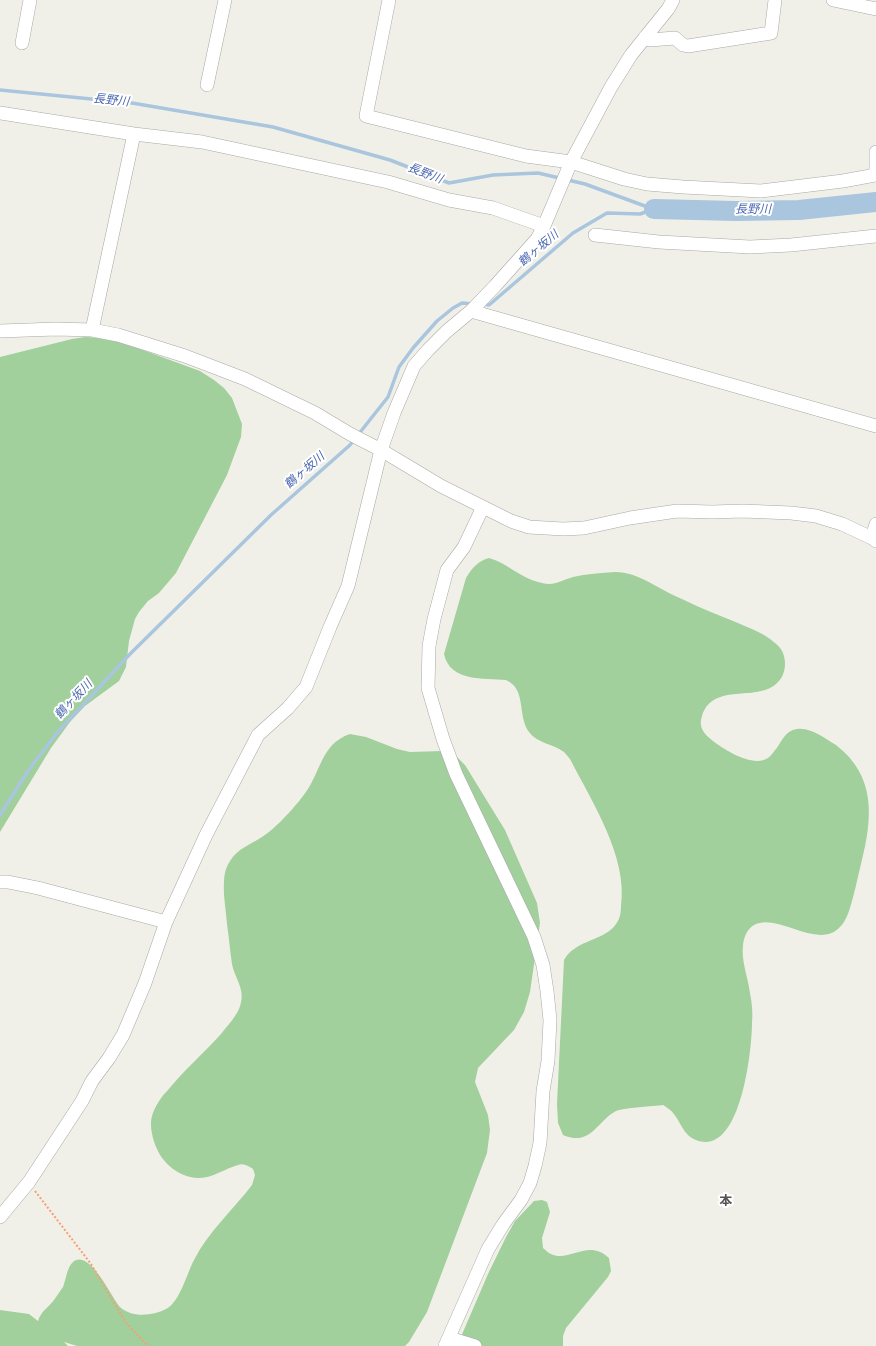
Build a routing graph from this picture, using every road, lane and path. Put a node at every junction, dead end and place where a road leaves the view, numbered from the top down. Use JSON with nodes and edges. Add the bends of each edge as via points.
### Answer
{"nodes":[{"id":1,"x":30,"y":0,"type":"edge"},
{"id":2,"x":225,"y":0,"type":"edge"},
{"id":3,"x":389,"y":0,"type":"edge"},
{"id":4,"x":673,"y":0,"type":"edge"},
{"id":5,"x":775,"y":0,"type":"edge"},
{"id":6,"x":832,"y":0,"type":"edge"},
{"id":7,"x":876,"y":9,"type":"edge"},
{"id":8,"x":645,"y":38,"type":"junction"},
{"id":9,"x":22,"y":43,"type":"dead end"},
{"id":10,"x":207,"y":85,"type":"dead end"},
{"id":11,"x":0,"y":113,"type":"edge"},
{"id":12,"x":134,"y":134,"type":"junction"},
{"id":13,"x":876,"y":152,"type":"edge"},
{"id":14,"x":571,"y":162,"type":"junction"},
{"id":15,"x":876,"y":175,"type":"edge"},
{"id":16,"x":544,"y":226,"type":"junction"},
{"id":17,"x":595,"y":235,"type":"dead end"},
{"id":18,"x":876,"y":236,"type":"edge"},
{"id":19,"x":471,"y":311,"type":"junction"},
{"id":20,"x":92,"y":330,"type":"junction"},
{"id":21,"x":0,"y":331,"type":"edge"},
{"id":22,"x":876,"y":426,"type":"edge"},
{"id":23,"x":381,"y":450,"type":"junction"},
{"id":24,"x":483,"y":507,"type":"junction"},
{"id":25,"x":876,"y":524,"type":"edge"},
{"id":26,"x":874,"y":539,"type":"edge"},
{"id":27,"x":0,"y":882,"type":"edge"},
{"id":28,"x":166,"y":922,"type":"junction"},
{"id":29,"x":29,"y":1182,"type":"junction"},
{"id":30,"x":0,"y":1217,"type":"edge"},
{"id":31,"x":447,"y":1342,"type":"edge"},
{"id":32,"x":148,"y":1346,"type":"edge"},
{"id":33,"x":475,"y":1346,"type":"edge"}],
"edges":[{"from":1,"to":9,"type":"street"},
{"from":2,"to":10,"type":"street"},
{"from":3,"to":14,"type":"street","via":[[366,116],[526,156]]},
{"from":4,"to":8,"type":"street"},
{"from":5,"to":8,"type":"street","via":[[771,33],[688,46],[675,38]]},
{"from":6,"to":7,"type":"street"},
{"from":8,"to":14,"type":"street","via":[[631,54],[611,87]]},
{"from":11,"to":12,"type":"street"},
{"from":12,"to":16,"type":"street","via":[[202,142],[388,182],[449,200],[493,208]]},
{"from":12,"to":20,"type":"street"},
{"from":13,"to":15,"type":"street"},
{"from":14,"to":15,"type":"street","via":[[647,184],[730,190],[761,191]]},
{"from":14,"to":16,"type":"street"},
{"from":16,"to":19,"type":"street","via":[[517,262]]},
{"from":17,"to":18,"type":"street","via":[[658,242],[750,247]]},
{"from":19,"to":22,"type":"street"},
{"from":19,"to":23,"type":"street","via":[[447,331],[414,366]]},
{"from":20,"to":21,"type":"street"},
{"from":20,"to":23,"type":"street","via":[[118,335],[178,354],[245,379],[315,413]]},
{"from":23,"to":24,"type":"street","via":[[441,486]]},
{"from":23,"to":28,"type":"street","via":[[348,586],[306,687],[288,708],[258,735],[206,835]]},
{"from":24,"to":26,"type":"street","via":[[529,527],[563,529],[584,528],[677,511],[791,512],[842,524]]},
{"from":24,"to":31,"type":"street","via":[[464,547],[447,570],[429,646],[428,688],[456,774],[534,937],[543,965],[550,1028],[540,1143],[530,1183],[488,1249]]},
{"from":25,"to":26,"type":"street"},
{"from":27,"to":28,"type":"street","via":[[38,888]]},
{"from":28,"to":29,"type":"street","via":[[145,983],[123,1035]]},
{"from":29,"to":30,"type":"street"},
{"from":29,"to":32,"type":"path","via":[[91,1264],[126,1323]]},
{"from":31,"to":33,"type":"street"}]}
